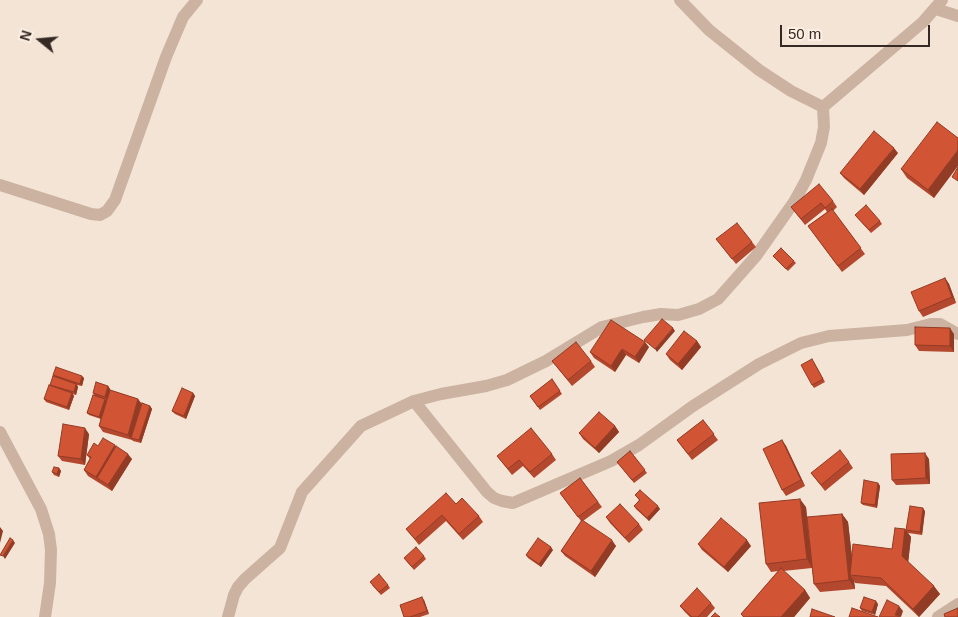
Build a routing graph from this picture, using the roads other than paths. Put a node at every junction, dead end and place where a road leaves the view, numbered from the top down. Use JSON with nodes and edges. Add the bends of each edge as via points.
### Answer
{"nodes":[{"id":1,"x":197,"y":0,"type":"edge"},
{"id":2,"x":680,"y":0,"type":"edge"},
{"id":3,"x":939,"y":4,"type":"edge"},
{"id":4,"x":958,"y":16,"type":"edge"},
{"id":5,"x":823,"y":107,"type":"junction"},
{"id":6,"x":0,"y":185,"type":"edge"},
{"id":7,"x":958,"y":334,"type":"edge"},
{"id":8,"x":414,"y":400,"type":"junction"},
{"id":9,"x":0,"y":432,"type":"edge"},
{"id":10,"x":958,"y":604,"type":"edge"},
{"id":11,"x":45,"y":617,"type":"edge"},
{"id":12,"x":228,"y":617,"type":"edge"},
{"id":13,"x":938,"y":617,"type":"edge"}],
"edges":[{"from":1,"to":6,"type":"street","via":[[183,17],[115,200],[107,212],[91,214]]},
{"from":2,"to":5,"type":"street","via":[[709,30],[759,70]]},
{"from":3,"to":4,"type":"street"},
{"from":3,"to":5,"type":"street","via":[[902,41]]},
{"from":5,"to":8,"type":"street","via":[[821,144],[794,202],[756,256],[718,299],[678,315],[661,314],[602,327],[507,380]]},
{"from":7,"to":8,"type":"street","via":[[940,324],[932,324],[908,330],[828,336],[801,343],[759,364],[639,445],[513,503],[502,502],[487,492]]},
{"from":8,"to":12,"type":"street","via":[[361,426],[310,482],[297,503],[280,548],[238,587]]},
{"from":9,"to":11,"type":"street","via":[[41,509],[49,534],[50,583]]},
{"from":10,"to":13,"type":"street"}]}
